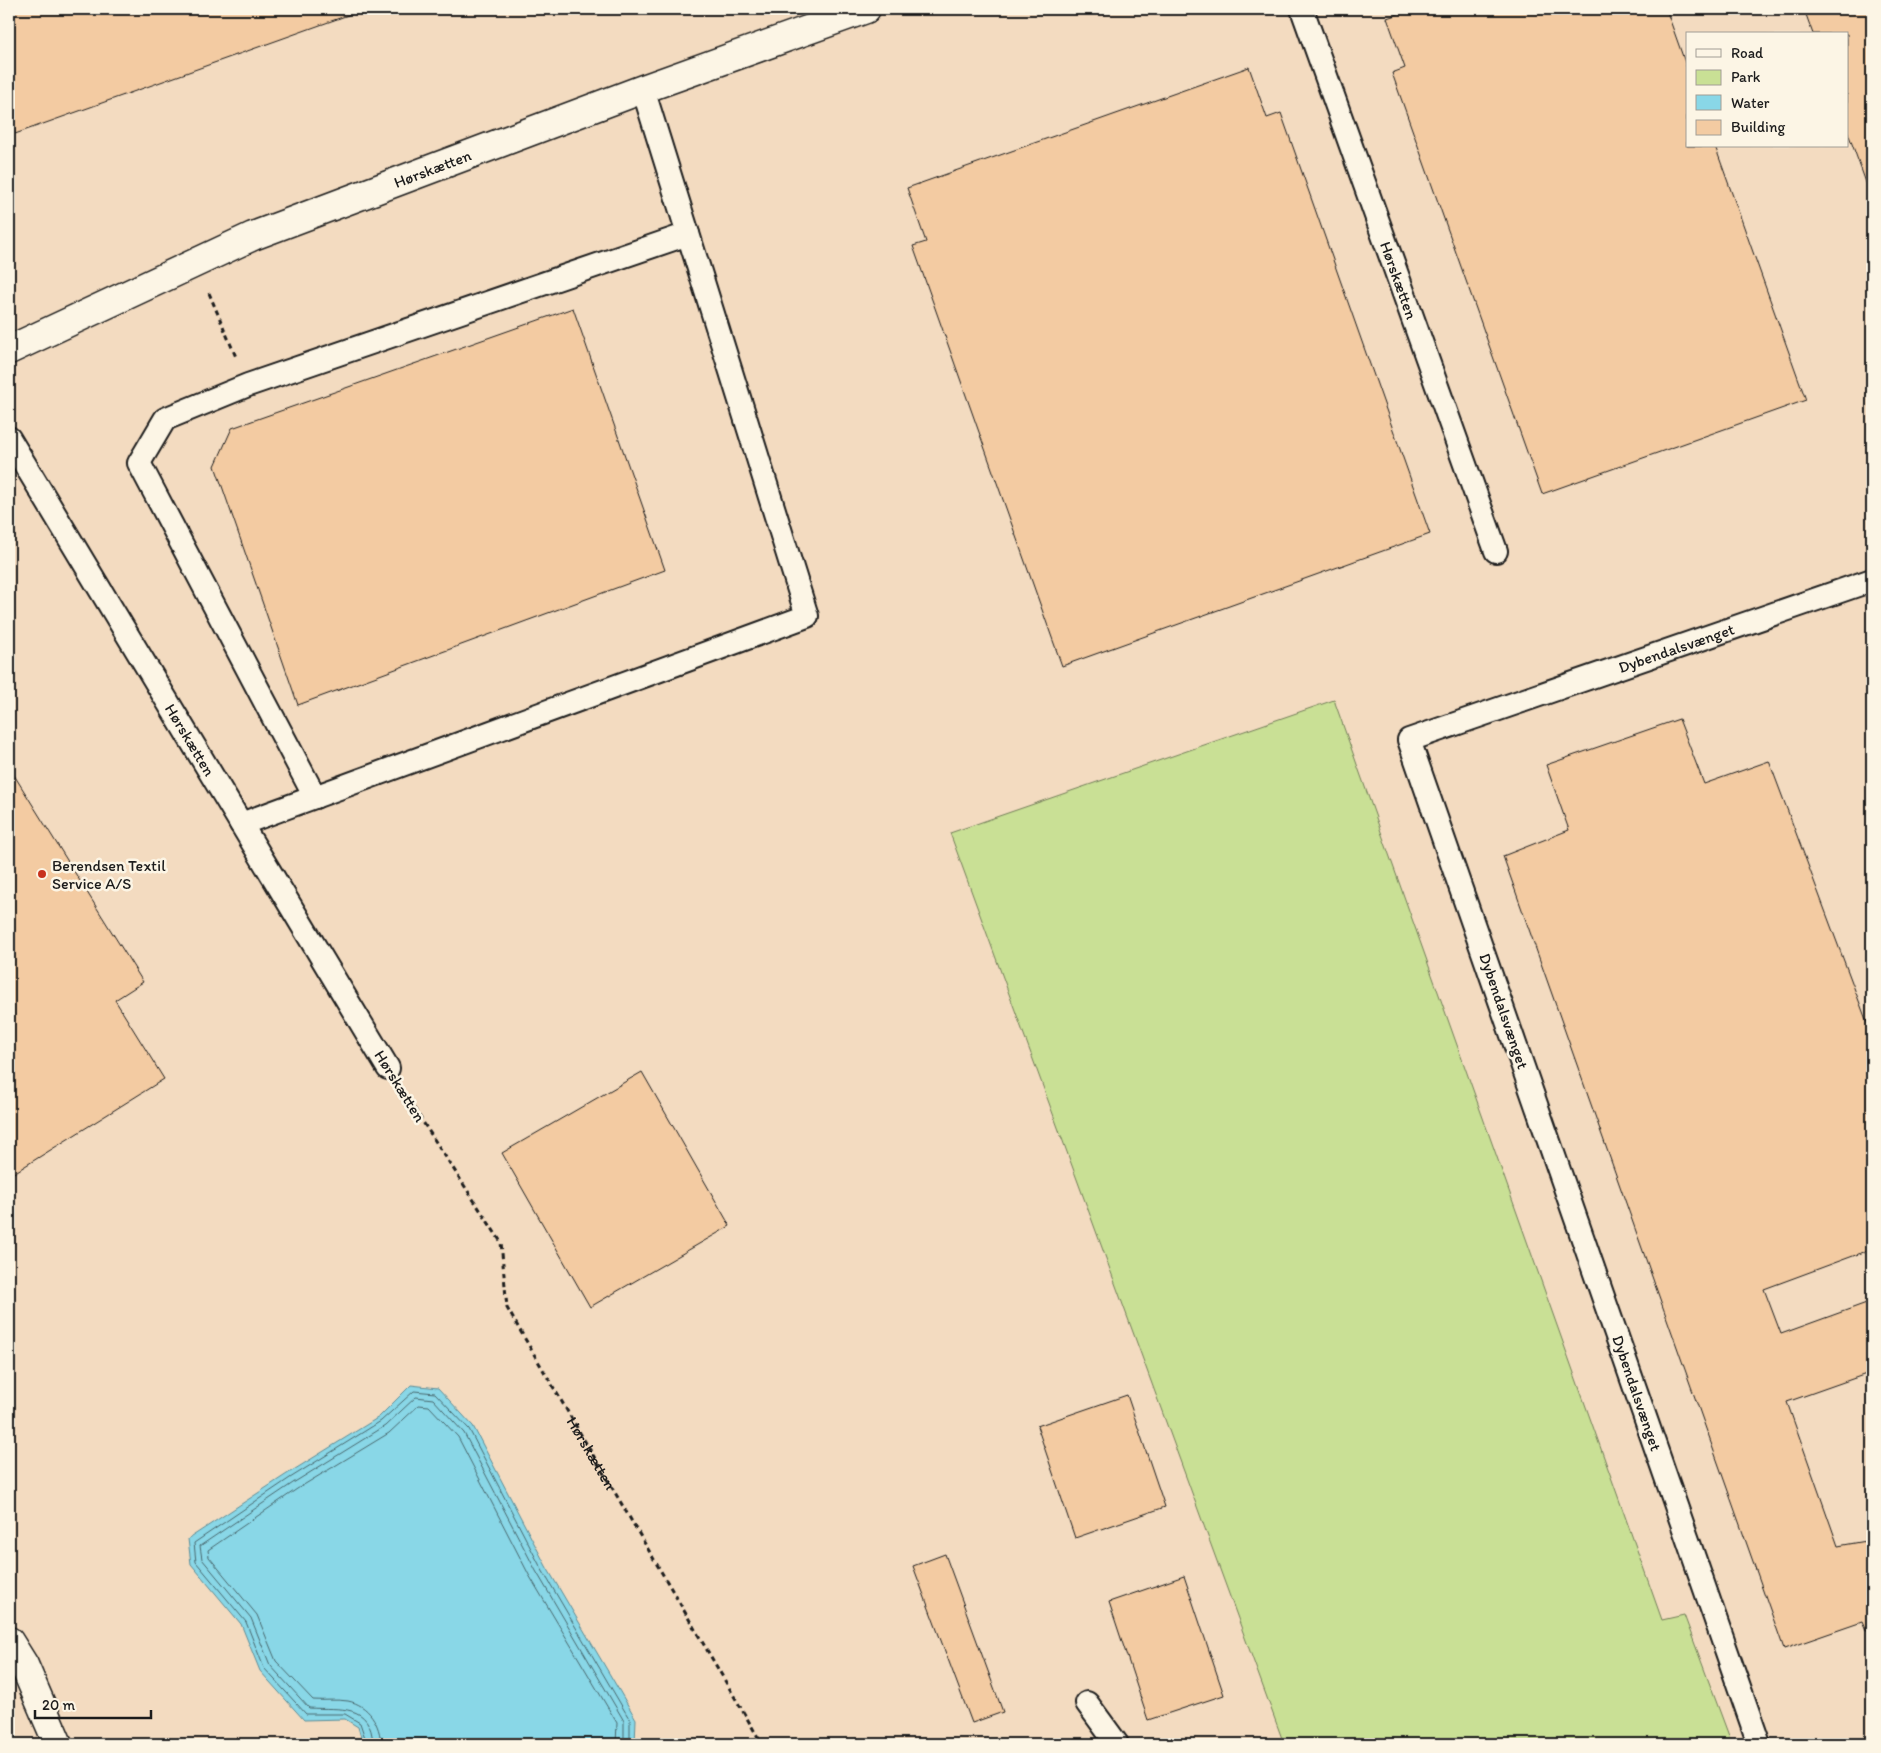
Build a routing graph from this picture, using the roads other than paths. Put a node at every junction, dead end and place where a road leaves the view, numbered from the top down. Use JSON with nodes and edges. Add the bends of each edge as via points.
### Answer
{"nodes":[{"id":1,"x":866,"y":9,"type":"edge"},
{"id":2,"x":1302,"y":9,"type":"edge"},
{"id":3,"x":643,"y":89,"type":"junction"},
{"id":4,"x":688,"y":234,"type":"junction"},
{"id":5,"x":9,"y":350,"type":"edge"},
{"id":6,"x":9,"y":438,"type":"edge"},
{"id":7,"x":1496,"y":551,"type":"dead end"},
{"id":8,"x":1872,"y":580,"type":"edge"},
{"id":9,"x":315,"y":797,"type":"junction"},
{"id":10,"x":241,"y":824,"type":"junction"},
{"id":11,"x":388,"y":1068,"type":"road end"},
{"id":12,"x":9,"y":1641,"type":"edge"},
{"id":13,"x":1087,"y":1703,"type":"dead end"},
{"id":14,"x":58,"y":1744,"type":"edge"},
{"id":15,"x":1117,"y":1744,"type":"edge"},
{"id":16,"x":1759,"y":1744,"type":"edge"}],
"edges":[{"from":1,"to":3,"type":"street","name":"Hørskætten"},
{"from":2,"to":7,"type":"lane","name":"Hørskætten"},
{"from":3,"to":4,"type":"lane"},
{"from":3,"to":5,"type":"street","name":"Hørskætten","via":[[253,236]]},
{"from":4,"to":9,"type":"lane","via":[[807,616]]},
{"from":4,"to":9,"type":"lane","via":[[248,385],[165,419],[139,463]]},
{"from":6,"to":10,"type":"lane","name":"Hørskætten"},
{"from":8,"to":16,"type":"lane","name":"Dybendalsvænget","via":[[1409,740]]},
{"from":9,"to":10,"type":"lane"},
{"from":10,"to":11,"type":"lane","name":"Hørskætten"},
{"from":12,"to":14,"type":"street","via":[[24,1665]]},
{"from":13,"to":15,"type":"lane"}]}
